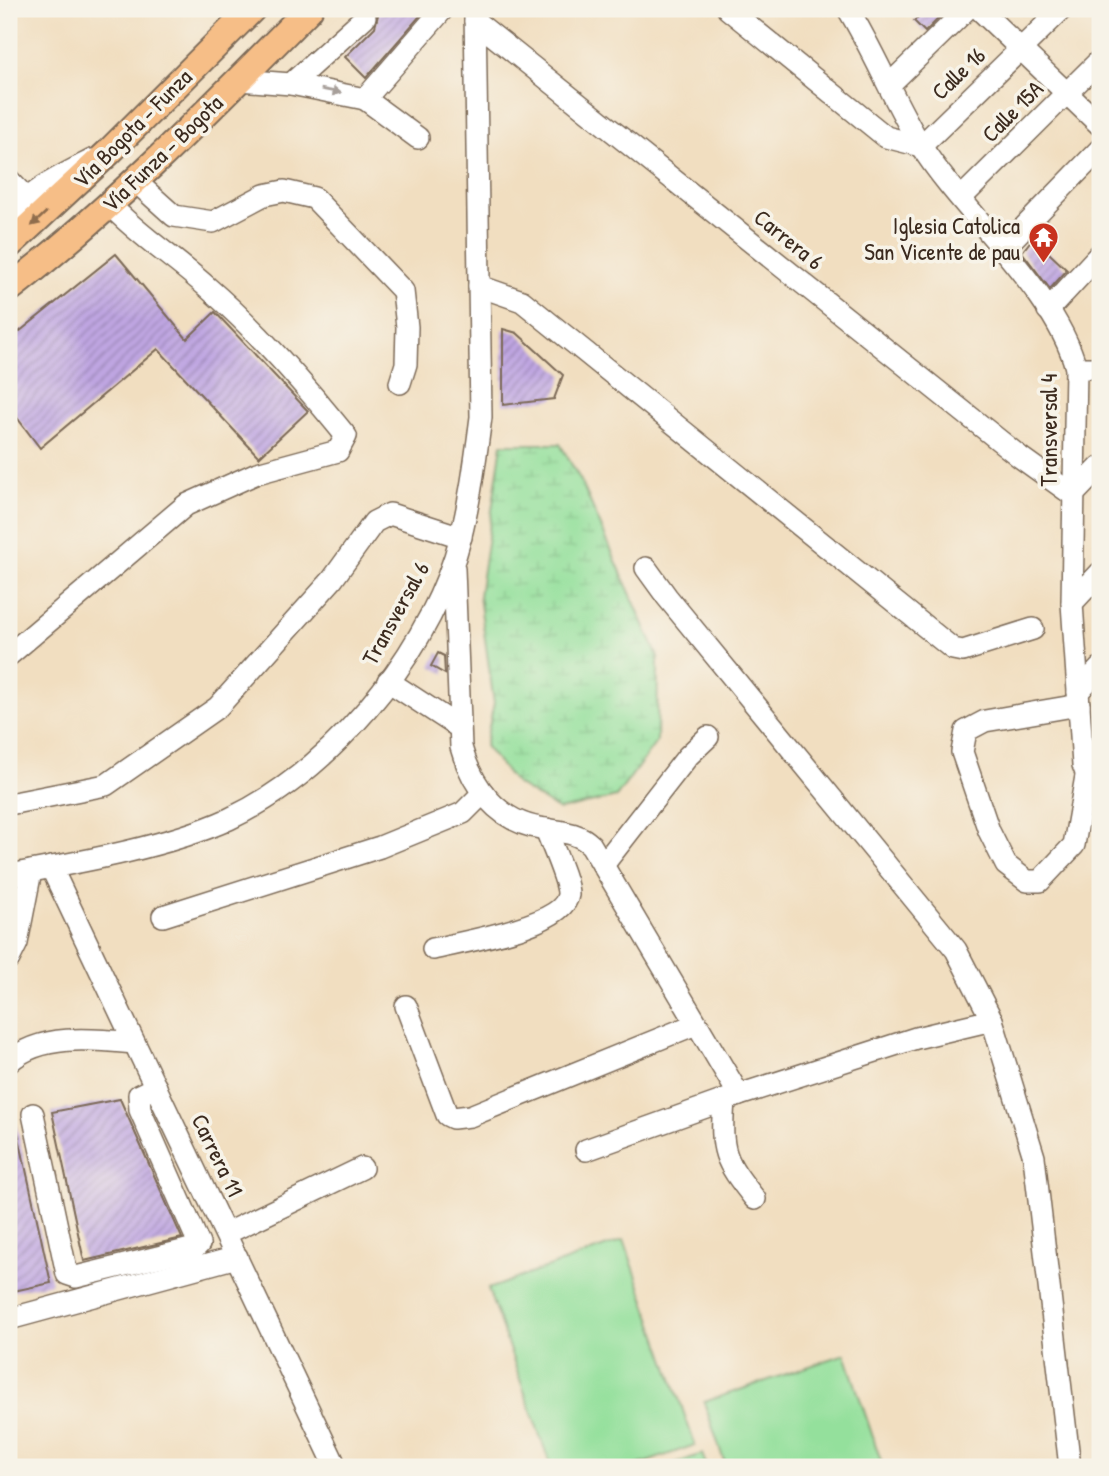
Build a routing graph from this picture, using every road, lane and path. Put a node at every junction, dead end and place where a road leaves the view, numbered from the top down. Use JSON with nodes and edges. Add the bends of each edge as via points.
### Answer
{"nodes":[{"id":1,"x":251,"y":9,"type":"edge"},
{"id":2,"x":309,"y":9,"type":"edge"},
{"id":3,"x":443,"y":9,"type":"edge"},
{"id":4,"x":728,"y":9,"type":"edge"},
{"id":5,"x":967,"y":9,"type":"edge"},
{"id":6,"x":979,"y":9,"type":"edge"},
{"id":7,"x":1062,"y":9,"type":"edge"},
{"id":8,"x":857,"y":13,"type":"edge"},
{"id":9,"x":475,"y":15,"type":"edge"},
{"id":10,"x":365,"y":17,"type":"dead end"},
{"id":11,"x":1021,"y":49,"type":"junction"},
{"id":12,"x":1100,"y":60,"type":"edge"},
{"id":13,"x":239,"y":80,"type":"junction"},
{"id":14,"x":291,"y":84,"type":"junction"},
{"id":15,"x":889,"y":85,"type":"junction"},
{"id":16,"x":1067,"y":93,"type":"junction"},
{"id":17,"x":365,"y":99,"type":"junction"},
{"id":18,"x":1100,"y":125,"type":"edge"},
{"id":19,"x":418,"y":138,"type":"dead end"},
{"id":20,"x":921,"y":146,"type":"junction"},
{"id":21,"x":1100,"y":149,"type":"edge"},
{"id":22,"x":109,"y":152,"type":"junction"},
{"id":23,"x":9,"y":180,"type":"edge"},
{"id":24,"x":134,"y":180,"type":"junction"},
{"id":25,"x":25,"y":197,"type":"junction"},
{"id":26,"x":961,"y":198,"type":"junction"},
{"id":27,"x":109,"y":204,"type":"junction"},
{"id":28,"x":9,"y":218,"type":"edge"},
{"id":29,"x":9,"y":244,"type":"edge"},
{"id":30,"x":1002,"y":250,"type":"junction"},
{"id":31,"x":1100,"y":254,"type":"edge"},
{"id":32,"x":479,"y":286,"type":"junction"},
{"id":33,"x":9,"y":289,"type":"edge"},
{"id":34,"x":1048,"y":310,"type":"junction"},
{"id":35,"x":1076,"y":368,"type":"junction"},
{"id":36,"x":1099,"y":368,"type":"edge"},
{"id":37,"x":400,"y":383,"type":"dead end"},
{"id":38,"x":1100,"y":467,"type":"edge"},
{"id":39,"x":1073,"y":495,"type":"junction"},
{"id":40,"x":461,"y":537,"type":"junction"},
{"id":41,"x":454,"y":559,"type":"junction"},
{"id":42,"x":646,"y":568,"type":"dead end"},
{"id":43,"x":1100,"y":573,"type":"edge"},
{"id":44,"x":1073,"y":603,"type":"junction"},
{"id":45,"x":1033,"y":629,"type":"dead end"},
{"id":46,"x":9,"y":655,"type":"edge"},
{"id":47,"x":1100,"y":668,"type":"edge"},
{"id":48,"x":388,"y":681,"type":"junction"},
{"id":49,"x":1079,"y":699,"type":"junction"},
{"id":50,"x":460,"y":728,"type":"junction"},
{"id":51,"x":708,"y":737,"type":"dead end"},
{"id":52,"x":1093,"y":780,"type":"edge"},
{"id":53,"x":482,"y":793,"type":"junction"},
{"id":54,"x":9,"y":804,"type":"edge"},
{"id":55,"x":546,"y":829,"type":"junction"},
{"id":56,"x":603,"y":865,"type":"junction"},
{"id":57,"x":41,"y":869,"type":"junction"},
{"id":58,"x":9,"y":875,"type":"edge"},
{"id":59,"x":163,"y":916,"type":"dead end"},
{"id":60,"x":433,"y":949,"type":"dead end"},
{"id":61,"x":9,"y":959,"type":"edge"},
{"id":62,"x":407,"y":1006,"type":"dead end"},
{"id":63,"x":992,"y":1020,"type":"junction"},
{"id":64,"x":696,"y":1024,"type":"junction"},
{"id":65,"x":134,"y":1043,"type":"junction"},
{"id":66,"x":9,"y":1062,"type":"edge"},
{"id":67,"x":156,"y":1087,"type":"junction"},
{"id":68,"x":731,"y":1098,"type":"junction"},
{"id":69,"x":33,"y":1114,"type":"dead end"},
{"id":70,"x":586,"y":1150,"type":"dead end"},
{"id":71,"x":362,"y":1168,"type":"dead end"},
{"id":72,"x":755,"y":1199,"type":"dead end"},
{"id":73,"x":227,"y":1233,"type":"junction"},
{"id":74,"x":237,"y":1257,"type":"junction"},
{"id":75,"x":9,"y":1319,"type":"edge"},
{"id":76,"x":336,"y":1467,"type":"edge"},
{"id":77,"x":1070,"y":1467,"type":"edge"}],
"edges":[{"from":1,"to":22,"type":"main road","name":"Vía Bogota - Funza"},
{"from":2,"to":13,"type":"main road","name":"Vía Funza - Bogota"},
{"from":3,"to":17,"type":"street"},
{"from":4,"to":20,"type":"street","via":[[886,136]]},
{"from":5,"to":15,"type":"street"},
{"from":6,"to":11,"type":"street"},
{"from":7,"to":11,"type":"street","name":"Calle 16"},
{"from":8,"to":15,"type":"street","name":"Transversal 4"},
{"from":9,"to":32,"type":"street","name":"Transversal 6"},
{"from":9,"to":39,"type":"street","name":"Carrera 6","via":[[1020,457]]},
{"from":10,"to":14,"type":"street"},
{"from":11,"to":16,"type":"street"},
{"from":11,"to":20,"type":"street","name":"Calle 16"},
{"from":12,"to":16,"type":"street","name":"Calle 15A"},
{"from":13,"to":14,"type":"street"},
{"from":13,"to":24,"type":"main road","name":"Vía Funza - Bogota"},
{"from":14,"to":17,"type":"street","one_way":true},
{"from":15,"to":20,"type":"street","name":"Transversal 4"},
{"from":16,"to":18,"type":"street"},
{"from":16,"to":26,"type":"street","name":"Calle 15A"},
{"from":17,"to":19,"type":"street"},
{"from":20,"to":26,"type":"street","name":"Transversal 4"},
{"from":21,"to":30,"type":"street"},
{"from":22,"to":24,"type":"main road"},
{"from":22,"to":25,"type":"street"},
{"from":22,"to":29,"type":"main road","name":"Vía Bogota - Funza","one_way":true},
{"from":23,"to":25,"type":"street"},
{"from":24,"to":27,"type":"main road","name":"Vía Funza - Bogota"},
{"from":24,"to":37,"type":"street","via":[[174,216],[213,222],[264,195],[285,191],[314,198],[403,291],[407,352]]},
{"from":25,"to":28,"type":"street"},
{"from":26,"to":30,"type":"street","name":"Transversal 4"},
{"from":27,"to":33,"type":"main road","name":"Vía Funza - Bogota"},
{"from":27,"to":46,"type":"street","via":[[132,229],[205,284],[279,355],[346,436],[338,450],[257,473],[186,505]]},
{"from":30,"to":34,"type":"street","name":"Transversal 4"},
{"from":31,"to":34,"type":"street"},
{"from":32,"to":40,"type":"street","name":"Transversal 6","via":[[481,417]]},
{"from":32,"to":45,"type":"street","via":[[522,301],[953,649],[963,651]]},
{"from":34,"to":35,"type":"street","name":"Transversal 4","via":[[1071,349]]},
{"from":35,"to":36,"type":"street"},
{"from":35,"to":39,"type":"street","name":"Transversal 4"},
{"from":38,"to":39,"type":"street"},
{"from":39,"to":44,"type":"street","name":"Transversal 4"},
{"from":40,"to":41,"type":"street","name":"Transversal 6"},
{"from":40,"to":54,"type":"street","via":[[390,514],[382,516],[332,580],[218,707],[106,785]]},
{"from":41,"to":48,"type":"street","name":"Transversal 6","via":[[433,608]]},
{"from":41,"to":50,"type":"street"},
{"from":42,"to":63,"type":"street","via":[[956,950]]},
{"from":43,"to":44,"type":"street"},
{"from":44,"to":49,"type":"street","name":"Transversal 4"},
{"from":47,"to":49,"type":"street"},
{"from":48,"to":50,"type":"street"},
{"from":48,"to":57,"type":"street","name":"Transversal 6","via":[[346,732],[311,765],[248,809],[186,835]]},
{"from":49,"to":52,"type":"street","name":"Transversal 4"},
{"from":49,"to":52,"type":"street","name":"Transversal 4","via":[[985,721],[966,731],[961,752],[1006,865],[1027,881],[1040,881],[1074,845]]},
{"from":50,"to":53,"type":"street","via":[[468,773]]},
{"from":51,"to":56,"type":"street"},
{"from":53,"to":55,"type":"street","via":[[506,815]]},
{"from":53,"to":59,"type":"street","via":[[463,813],[380,847]]},
{"from":55,"to":56,"type":"street","via":[[583,837]]},
{"from":55,"to":60,"type":"street","via":[[568,894],[564,906],[546,920]]},
{"from":56,"to":64,"type":"street"},
{"from":57,"to":58,"type":"street","name":"Transversal 6"},
{"from":57,"to":61,"type":"street"},
{"from":57,"to":65,"type":"street","name":"Carrera 11"},
{"from":62,"to":64,"type":"street","via":[[447,1115],[453,1118],[470,1116]]},
{"from":63,"to":68,"type":"street","via":[[916,1038]]},
{"from":63,"to":77,"type":"street","via":[[1034,1157]]},
{"from":64,"to":68,"type":"street"},
{"from":65,"to":66,"type":"street","via":[[38,1044]]},
{"from":65,"to":67,"type":"street","name":"Carrera 11"},
{"from":67,"to":69,"type":"street","via":[[139,1095],[140,1110],[198,1244],[76,1278],[67,1274]]},
{"from":67,"to":73,"type":"street","name":"Carrera 11"},
{"from":68,"to":70,"type":"street"},
{"from":68,"to":72,"type":"street","via":[[721,1139],[729,1166]]},
{"from":71,"to":73,"type":"street"},
{"from":73,"to":74,"type":"street","name":"Carrera 11"},
{"from":74,"to":75,"type":"street"},
{"from":74,"to":76,"type":"street","name":"Carrera 11"}]}
